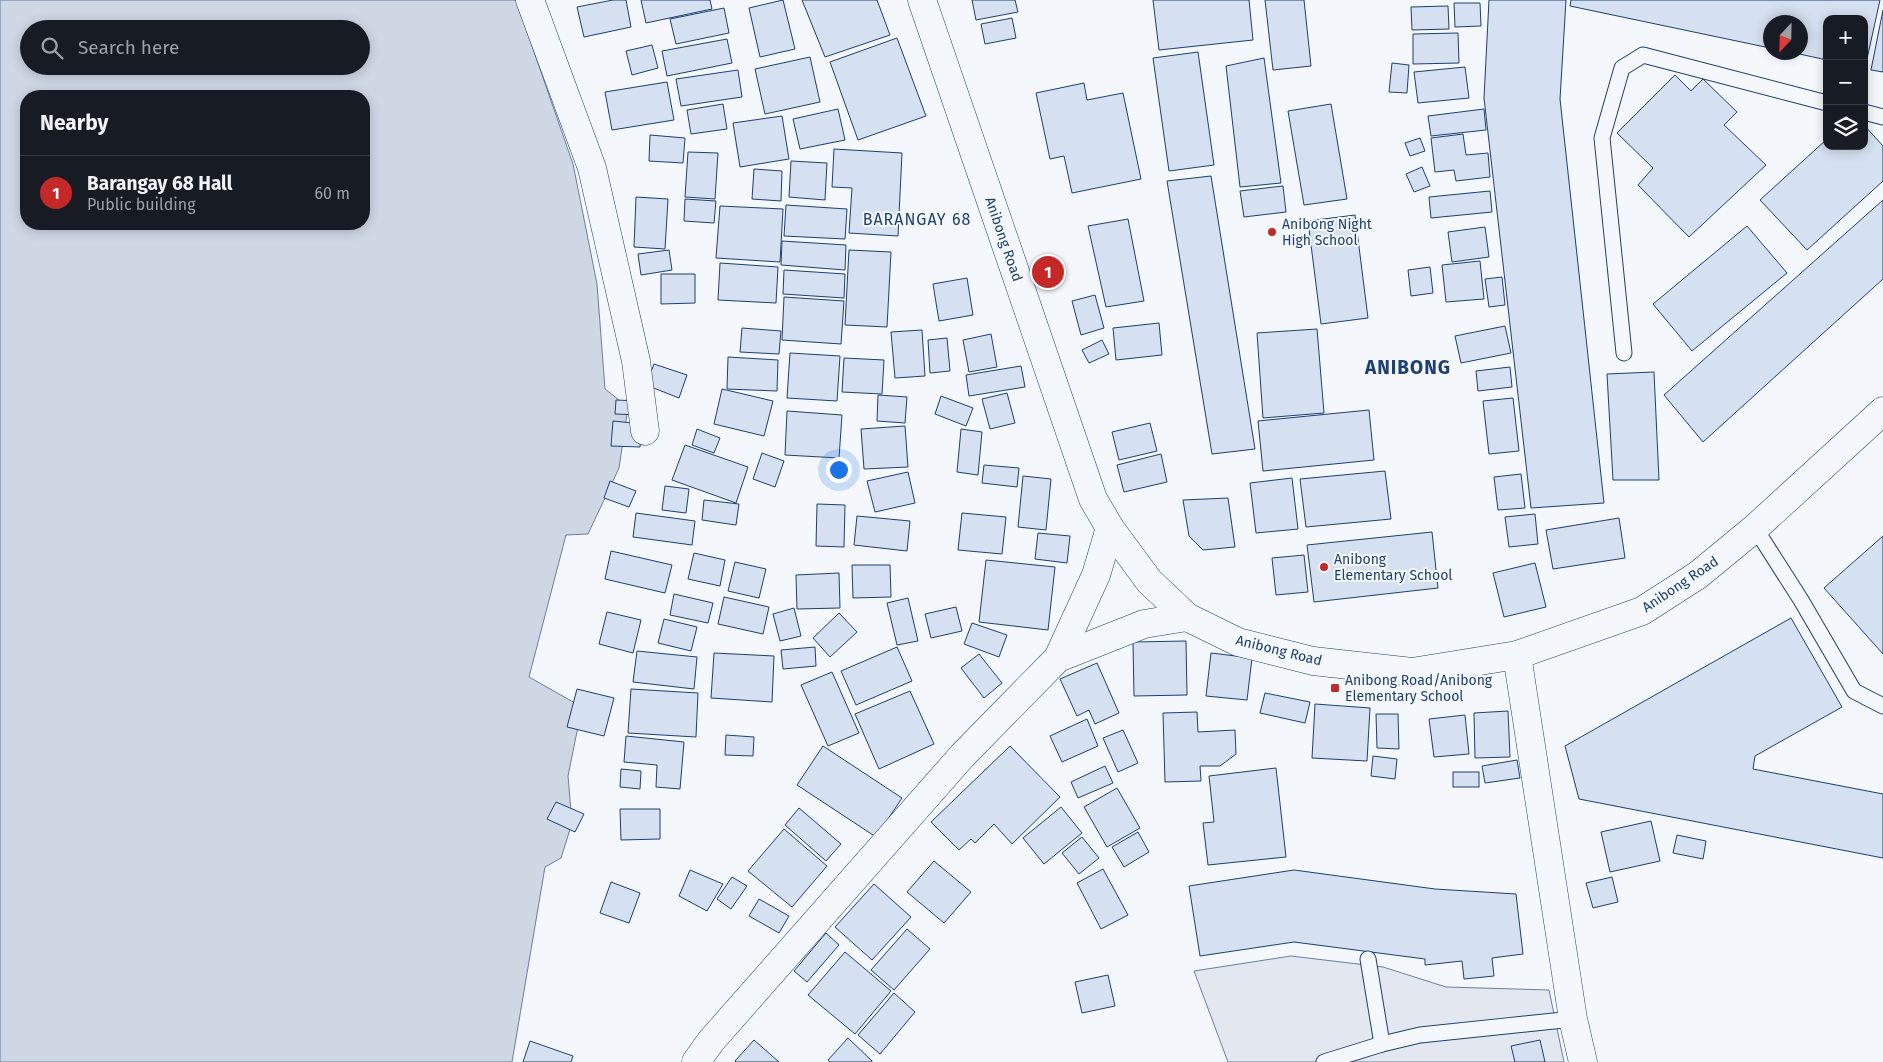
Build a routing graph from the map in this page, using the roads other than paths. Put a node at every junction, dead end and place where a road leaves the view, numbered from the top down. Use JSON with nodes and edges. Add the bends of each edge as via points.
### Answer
{"nodes":[{"id":1,"x":530,"y":0,"type":"edge"},
{"id":2,"x":922,"y":0,"type":"edge"},
{"id":3,"x":1823,"y":102,"type":"edge"},
{"id":4,"x":1868,"y":113,"type":"edge"},
{"id":5,"x":1883,"y":117,"type":"edge"},
{"id":6,"x":1624,"y":353,"type":"dead end"},
{"id":7,"x":1883,"y":411,"type":"edge"},
{"id":8,"x":645,"y":431,"type":"dead end"},
{"id":9,"x":1110,"y":528,"type":"junction"},
{"id":10,"x":1755,"y":528,"type":"junction"},
{"id":11,"x":1188,"y":617,"type":"junction"},
{"id":12,"x":1517,"y":655,"type":"junction"},
{"id":13,"x":1058,"y":658,"type":"junction"},
{"id":14,"x":1883,"y":706,"type":"edge"},
{"id":15,"x":1368,"y":959,"type":"dead end"},
{"id":16,"x":1573,"y":1019,"type":"junction"},
{"id":17,"x":1382,"y":1044,"type":"junction"},
{"id":18,"x":696,"y":1062,"type":"edge"},
{"id":19,"x":1324,"y":1062,"type":"edge"},
{"id":20,"x":1582,"y":1062,"type":"edge"}],
"edges":[{"from":1,"to":8,"type":"street","via":[[592,168],[636,361]]},
{"from":2,"to":9,"type":"street","name":"Anibong Road","via":[[1093,499]]},
{"from":3,"to":6,"type":"lane","via":[[1643,55],[1622,68],[1602,138]]},
{"from":4,"to":5,"type":"lane"},
{"from":7,"to":10,"type":"street","name":"Anibong Road"},
{"from":9,"to":11,"type":"street","name":"Anibong Road","via":[[1149,581]]},
{"from":9,"to":13,"type":"street","via":[[1096,575]]},
{"from":10,"to":12,"type":"street","name":"Anibong Road","via":[[1698,576],[1642,611]]},
{"from":10,"to":14,"type":"lane","via":[[1854,691]]},
{"from":11,"to":12,"type":"street","name":"Anibong Road","via":[[1238,642],[1313,661],[1412,672]]},
{"from":11,"to":13,"type":"street","via":[[1144,624]]},
{"from":12,"to":16,"type":"street"},
{"from":13,"to":18,"type":"street","via":[[962,756]]},
{"from":15,"to":17,"type":"lane"},
{"from":16,"to":17,"type":"lane","via":[[1420,1036]]},
{"from":16,"to":20,"type":"street"},
{"from":17,"to":19,"type":"lane"}]}
